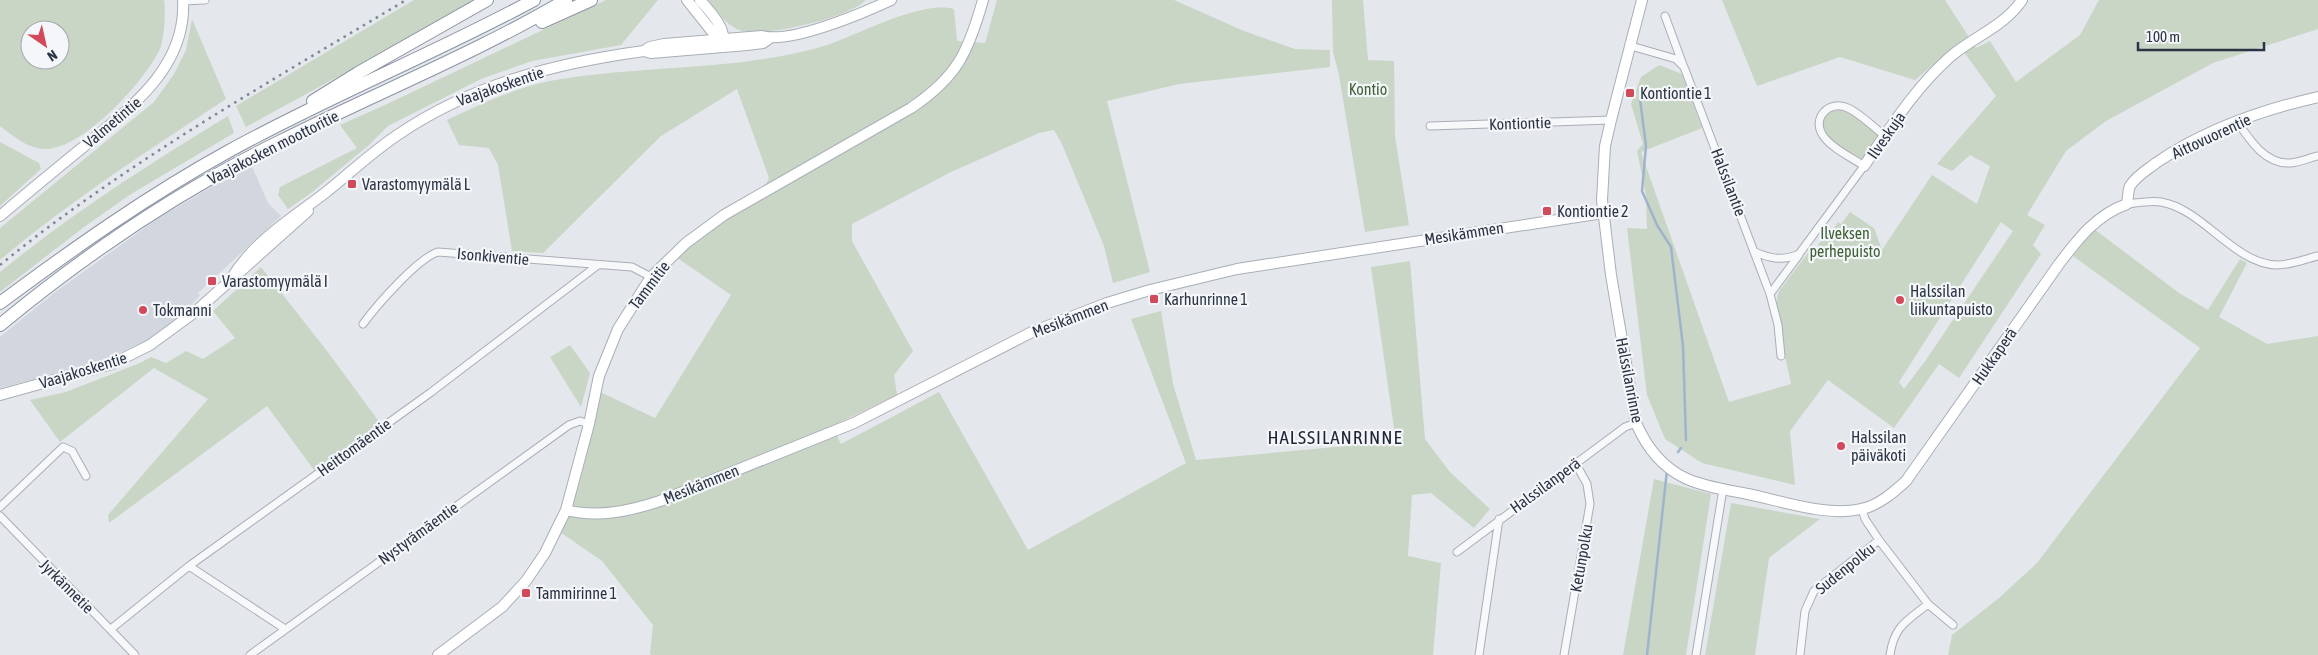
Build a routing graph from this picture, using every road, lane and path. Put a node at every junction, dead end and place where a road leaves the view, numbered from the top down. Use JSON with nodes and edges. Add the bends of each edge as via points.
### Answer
{"nodes":[{"id":1,"x":183,"y":0,"type":"edge"},
{"id":2,"x":205,"y":0,"type":"edge"},
{"id":3,"x":487,"y":0,"type":"edge"},
{"id":4,"x":534,"y":0,"type":"edge"},
{"id":5,"x":566,"y":0,"type":"edge"},
{"id":6,"x":591,"y":0,"type":"edge"},
{"id":7,"x":687,"y":0,"type":"edge"},
{"id":8,"x":700,"y":0,"type":"edge"},
{"id":9,"x":890,"y":0,"type":"edge"},
{"id":10,"x":981,"y":0,"type":"edge"},
{"id":11,"x":1642,"y":0,"type":"edge"},
{"id":12,"x":2022,"y":0,"type":"edge"},
{"id":13,"x":1665,"y":16,"type":"dead end"},
{"id":14,"x":513,"y":30,"type":"junction"},
{"id":15,"x":720,"y":42,"type":"junction"},
{"id":16,"x":1631,"y":46,"type":"junction"},
{"id":17,"x":1684,"y":67,"type":"junction"},
{"id":18,"x":2318,"y":98,"type":"edge"},
{"id":19,"x":298,"y":115,"type":"junction"},
{"id":20,"x":1611,"y":120,"type":"junction"},
{"id":21,"x":2236,"y":120,"type":"junction"},
{"id":22,"x":1430,"y":126,"type":"dead end"},
{"id":23,"x":1885,"y":136,"type":"junction"},
{"id":24,"x":2318,"y":156,"type":"edge"},
{"id":25,"x":1864,"y":166,"type":"junction"},
{"id":26,"x":2127,"y":204,"type":"junction"},
{"id":27,"x":1603,"y":213,"type":"junction"},
{"id":28,"x":0,"y":216,"type":"edge"},
{"id":29,"x":1754,"y":252,"type":"junction"},
{"id":30,"x":1799,"y":254,"type":"junction"},
{"id":31,"x":2318,"y":256,"type":"edge"},
{"id":32,"x":598,"y":265,"type":"junction"},
{"id":33,"x":651,"y":277,"type":"junction"},
{"id":34,"x":1770,"y":294,"type":"junction"},
{"id":35,"x":0,"y":303,"type":"edge"},
{"id":36,"x":364,"y":324,"type":"dead end"},
{"id":37,"x":0,"y":325,"type":"edge"},
{"id":38,"x":1781,"y":356,"type":"dead end"},
{"id":39,"x":0,"y":395,"type":"edge"},
{"id":40,"x":1636,"y":422,"type":"junction"},
{"id":41,"x":590,"y":424,"type":"junction"},
{"id":42,"x":1576,"y":464,"type":"junction"},
{"id":43,"x":86,"y":476,"type":"dead end"},
{"id":44,"x":1724,"y":488,"type":"junction"},
{"id":45,"x":0,"y":507,"type":"edge"},
{"id":46,"x":1862,"y":509,"type":"junction"},
{"id":47,"x":566,"y":510,"type":"junction"},
{"id":48,"x":0,"y":516,"type":"edge"},
{"id":49,"x":1499,"y":519,"type":"junction"},
{"id":50,"x":1880,"y":540,"type":"junction"},
{"id":51,"x":1456,"y":552,"type":"dead end"},
{"id":52,"x":189,"y":566,"type":"junction"},
{"id":53,"x":1928,"y":604,"type":"junction"},
{"id":54,"x":1953,"y":625,"type":"dead end"},
{"id":55,"x":111,"y":629,"type":"junction"},
{"id":56,"x":285,"y":630,"type":"junction"},
{"id":57,"x":135,"y":655,"type":"edge"},
{"id":58,"x":250,"y":655,"type":"edge"},
{"id":59,"x":438,"y":655,"type":"edge"},
{"id":60,"x":1478,"y":655,"type":"edge"},
{"id":61,"x":1564,"y":655,"type":"edge"},
{"id":62,"x":1696,"y":655,"type":"edge"},
{"id":63,"x":1800,"y":655,"type":"edge"},
{"id":64,"x":1890,"y":655,"type":"edge"}],
"edges":[{"from":1,"to":2,"type":"street"},
{"from":1,"to":28,"type":"street","name":"Valmetintie","via":[[177,41],[154,84]]},
{"from":3,"to":19,"type":"highway","via":[[340,84]]},
{"from":4,"to":19,"type":"highway","name":"Vaajakosken moottoritie","via":[[444,47]]},
{"from":5,"to":14,"type":"highway","name":"Vaajakosken moottoritie"},
{"from":6,"to":14,"type":"highway"},
{"from":7,"to":15,"type":"street"},
{"from":8,"to":15,"type":"street","via":[[722,29]]},
{"from":9,"to":15,"type":"street","name":"Vaajakoskentie","via":[[814,29],[770,38],[762,36]]},
{"from":10,"to":33,"type":"street","name":"Tammitie","via":[[968,46],[951,75],[923,100],[724,215],[686,243]]},
{"from":11,"to":16,"type":"street","name":"Halssilanrinne"},
{"from":12,"to":23,"type":"street","name":"Ilveskuja","via":[[2007,18],[1936,71]]},
{"from":13,"to":17,"type":"street","name":"Halssilantie"},
{"from":14,"to":37,"type":"highway","name":"Vaajakosken moottoritie","via":[[280,141],[192,189],[78,264]]},
{"from":15,"to":39,"type":"street","name":"Vaajakoskentie","via":[[664,44],[644,51],[566,64],[519,76],[450,103],[399,134],[288,219],[249,253],[231,278],[171,331],[132,355],[89,371]]},
{"from":16,"to":17,"type":"street","via":[[1676,59]]},
{"from":16,"to":20,"type":"street","name":"Halssilanrinne"},
{"from":17,"to":29,"type":"street","name":"Halssilantie"},
{"from":18,"to":21,"type":"street","name":"Aittovuorentie"},
{"from":19,"to":35,"type":"highway","name":"Vaajakosken moottoritie","via":[[140,204]]},
{"from":20,"to":22,"type":"street","name":"Kontiontie"},
{"from":20,"to":27,"type":"street","name":"Halssilanrinne","via":[[1603,173]]},
{"from":21,"to":24,"type":"street","via":[[2262,153],[2278,162],[2290,163]]},
{"from":21,"to":26,"type":"street","name":"Aittovuorentie","via":[[2170,154],[2140,174],[2130,186]]},
{"from":23,"to":25,"type":"street","name":"Ilveskuja"},
{"from":23,"to":25,"type":"street","via":[[1847,108],[1830,108],[1823,112],[1818,128],[1824,137]]},
{"from":25,"to":30,"type":"street","name":"Ilveskuja"},
{"from":26,"to":31,"type":"street","via":[[2160,202],[2186,210],[2231,245],[2276,265]]},
{"from":26,"to":46,"type":"street","name":"Hukkaperä","via":[[2110,210],[2083,232],[1906,481]]},
{"from":27,"to":40,"type":"street","name":"Halssilanrinne"},
{"from":27,"to":47,"type":"street","name":"Mesikämmen","via":[[1237,269],[1159,287],[1032,332],[872,414],[660,501],[626,511],[583,513]]},
{"from":29,"to":30,"type":"street","via":[[1768,258],[1787,260]]},
{"from":29,"to":34,"type":"street","name":"Halssilantie"},
{"from":30,"to":34,"type":"street","name":"Ilveskuja"},
{"from":32,"to":33,"type":"street","name":"Isonkiventie","via":[[632,268]]},
{"from":32,"to":36,"type":"street","name":"Isonkiventie","via":[[438,252],[417,266],[374,308]]},
{"from":32,"to":52,"type":"street","name":"Heittomäentie","via":[[430,393]]},
{"from":33,"to":41,"type":"street","name":"Tammitie","via":[[618,329],[599,376]]},
{"from":34,"to":38,"type":"street","name":"Halssilantie","via":[[1778,324]]},
{"from":40,"to":42,"type":"street","name":"Halssilanperä","via":[[1624,427]]},
{"from":40,"to":44,"type":"street","name":"Halssilanrinne","via":[[1643,439],[1667,466],[1685,478]]},
{"from":41,"to":47,"type":"street","name":"Tammitie"},
{"from":41,"to":56,"type":"street","name":"Nystyrämäentie","via":[[580,421],[569,425]]},
{"from":42,"to":49,"type":"street","name":"Halssilanperä"},
{"from":42,"to":61,"type":"street","name":"Ketunpolku","via":[[1587,484],[1590,504]]},
{"from":43,"to":45,"type":"street","via":[[72,451],[63,447]]},
{"from":44,"to":46,"type":"street","name":"Halssilanrinne","via":[[1825,510]]},
{"from":44,"to":62,"type":"street"},
{"from":46,"to":50,"type":"street"},
{"from":47,"to":59,"type":"street","name":"Tammitie","via":[[526,581],[502,607]]},
{"from":48,"to":55,"type":"street","name":"Jyrkännetie"},
{"from":49,"to":51,"type":"street","name":"Halssilanperä"},
{"from":49,"to":60,"type":"street"},
{"from":50,"to":53,"type":"street"},
{"from":50,"to":63,"type":"street","name":"Sudenpolku","via":[[1814,591],[1805,611]]},
{"from":52,"to":55,"type":"street","name":"Heittomäentie"},
{"from":52,"to":56,"type":"street"},
{"from":53,"to":54,"type":"street"},
{"from":53,"to":64,"type":"street","via":[[1900,626],[1893,637]]},
{"from":55,"to":57,"type":"street","name":"Jyrkännetie"},
{"from":56,"to":58,"type":"street","name":"Nystyrämäentie"}]}
